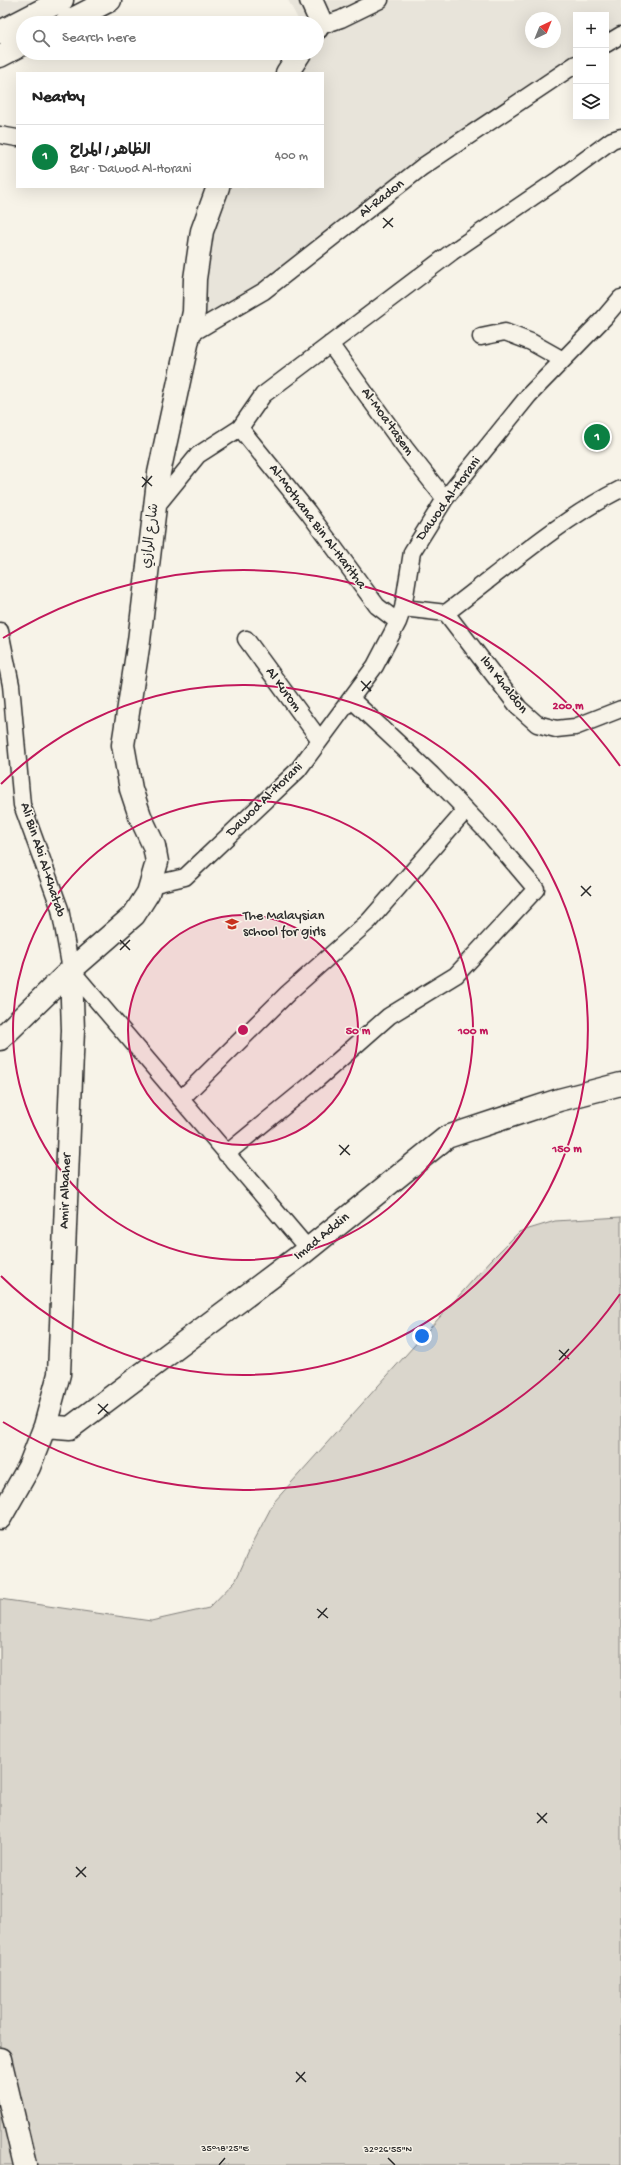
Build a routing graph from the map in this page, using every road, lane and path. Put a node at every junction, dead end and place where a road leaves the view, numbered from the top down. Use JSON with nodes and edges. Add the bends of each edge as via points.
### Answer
{"nodes":[{"id":1,"x":62,"y":0,"type":"edge"},
{"id":2,"x":110,"y":0,"type":"edge"},
{"id":3,"x":311,"y":0,"type":"edge"},
{"id":4,"x":380,"y":0,"type":"edge"},
{"id":5,"x":31,"y":16,"type":"edge"},
{"id":6,"x":79,"y":16,"type":"edge"},
{"id":7,"x":318,"y":16,"type":"edge"},
{"id":8,"x":16,"y":24,"type":"edge"},
{"id":9,"x":324,"y":25,"type":"edge"},
{"id":10,"x":0,"y":32,"type":"edge"},
{"id":11,"x":621,"y":35,"type":"edge"},
{"id":12,"x":609,"y":42,"type":"edge"},
{"id":13,"x":16,"y":48,"type":"edge"},
{"id":14,"x":0,"y":56,"type":"edge"},
{"id":15,"x":295,"y":60,"type":"edge"},
{"id":16,"x":573,"y":66,"type":"edge"},
{"id":17,"x":288,"y":72,"type":"edge"},
{"id":18,"x":0,"y":135,"type":"edge"},
{"id":19,"x":621,"y":137,"type":"edge"},
{"id":20,"x":16,"y":138,"type":"edge"},
{"id":21,"x":218,"y":188,"type":"edge"},
{"id":22,"x":621,"y":298,"type":"edge"},
{"id":23,"x":189,"y":334,"type":"junction"},
{"id":24,"x":481,"y":337,"type":"dead end"},
{"id":25,"x":330,"y":344,"type":"junction"},
{"id":26,"x":563,"y":360,"type":"junction"},
{"id":27,"x":240,"y":428,"type":"junction"},
{"id":28,"x":621,"y":489,"type":"edge"},
{"id":29,"x":445,"y":499,"type":"junction"},
{"id":30,"x":154,"y":509,"type":"junction"},
{"id":31,"x":446,"y":613,"type":"junction"},
{"id":32,"x":400,"y":615,"type":"junction"},
{"id":33,"x":0,"y":631,"type":"edge"},
{"id":34,"x":246,"y":639,"type":"dead end"},
{"id":35,"x":351,"y":699,"type":"junction"},
{"id":36,"x":621,"y":709,"type":"edge"},
{"id":37,"x":320,"y":740,"type":"junction"},
{"id":38,"x":466,"y":810,"type":"junction"},
{"id":39,"x":151,"y":885,"type":"junction"},
{"id":40,"x":72,"y":970,"type":"junction"},
{"id":41,"x":0,"y":1039,"type":"edge"},
{"id":42,"x":621,"y":1084,"type":"edge"},
{"id":43,"x":181,"y":1099,"type":"junction"},
{"id":44,"x":226,"y":1154,"type":"junction"},
{"id":45,"x":308,"y":1248,"type":"junction"},
{"id":46,"x":46,"y":1426,"type":"junction"},
{"id":47,"x":0,"y":1518,"type":"edge"},
{"id":48,"x":0,"y":2059,"type":"edge"},
{"id":49,"x":25,"y":2165,"type":"edge"}],
"edges":[{"from":1,"to":5,"type":"street"},
{"from":2,"to":6,"type":"street"},
{"from":3,"to":7,"type":"street"},
{"from":4,"to":9,"type":"street"},
{"from":8,"to":10,"type":"street"},
{"from":11,"to":12,"type":"street"},
{"from":13,"to":14,"type":"street"},
{"from":15,"to":17,"type":"street"},
{"from":16,"to":23,"type":"street","name":"Al-Radon","via":[[422,167],[264,291]]},
{"from":18,"to":20,"type":"street"},
{"from":19,"to":25,"type":"street","via":[[612,140],[452,252]]},
{"from":21,"to":23,"type":"street","name":"شارع الرازي","via":[[201,236],[195,279],[194,312]]},
{"from":22,"to":26,"type":"street","name":"Dawod Al-Horani"},
{"from":23,"to":30,"type":"street","name":"شارع الرازي","via":[[163,451]]},
{"from":24,"to":26,"type":"street","via":[[505,332],[531,342]]},
{"from":25,"to":27,"type":"street","via":[[263,395]]},
{"from":25,"to":29,"type":"street","name":"Al-Moa'tasem"},
{"from":26,"to":29,"type":"street","name":"Dawod Al-Horani","via":[[529,395]]},
{"from":27,"to":30,"type":"street","via":[[198,455]]},
{"from":27,"to":32,"type":"street","name":"Al-Mothana Bin Al-Haritha","via":[[308,512],[377,606]]},
{"from":28,"to":31,"type":"street","via":[[543,539]]},
{"from":29,"to":32,"type":"street","name":"Dawod Al-Horani","via":[[412,552]]},
{"from":30,"to":39,"type":"street","name":"شارع الرازي","via":[[122,745],[131,789],[157,854]]},
{"from":31,"to":32,"type":"street"},
{"from":31,"to":36,"type":"street","name":"Ibn Khaldon","via":[[519,708],[537,724],[556,729],[575,727]]},
{"from":32,"to":35,"type":"street","name":"Dawod Al-Horani","via":[[375,666]]},
{"from":33,"to":40,"type":"street","name":"Ali Bin Abi Al-Khatab","via":[[10,685],[22,805],[60,909]]},
{"from":34,"to":37,"type":"street","name":"Al Kurom"},
{"from":35,"to":37,"type":"street","name":"Dawod Al-Horani"},
{"from":35,"to":38,"type":"street"},
{"from":37,"to":39,"type":"street","name":"Dawod Al-Horani","via":[[298,770],[186,876]]},
{"from":38,"to":43,"type":"street","via":[[368,921],[288,993]]},
{"from":38,"to":44,"type":"street","via":[[536,889],[456,975],[389,1016]]},
{"from":39,"to":40,"type":"street","via":[[128,922]]},
{"from":40,"to":41,"type":"street"},
{"from":40,"to":43,"type":"street"},
{"from":40,"to":46,"type":"street","name":"Amir Albaher","via":[[73,1030],[59,1374]]},
{"from":42,"to":45,"type":"street","name":"Imad Addin","via":[[559,1100],[447,1137]]},
{"from":43,"to":44,"type":"street"},
{"from":44,"to":45,"type":"street"},
{"from":45,"to":46,"type":"street","name":"Imad Addin","via":[[70,1428]]},
{"from":46,"to":47,"type":"street","name":"Amir Albaher","via":[[29,1467]]},
{"from":48,"to":49,"type":"street"}]}
